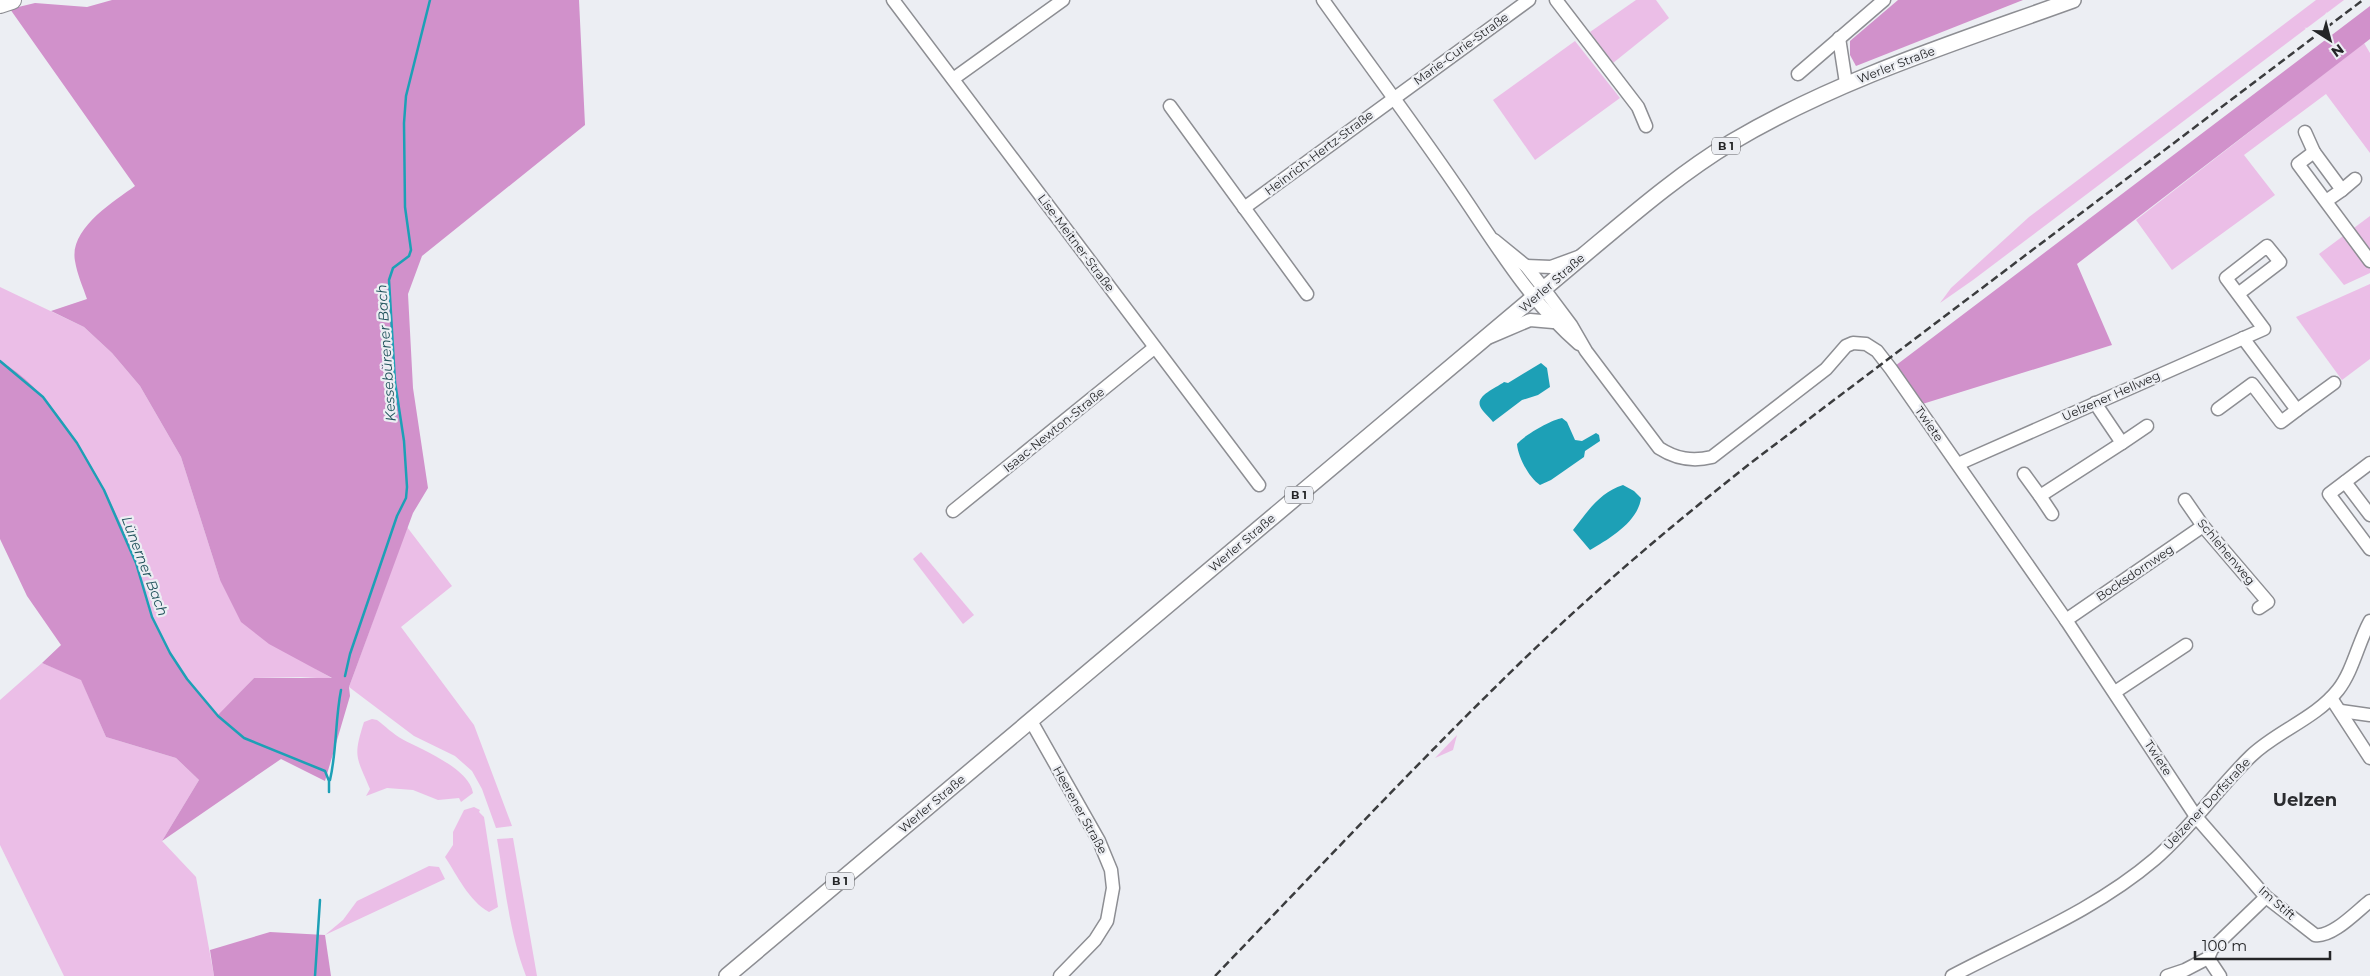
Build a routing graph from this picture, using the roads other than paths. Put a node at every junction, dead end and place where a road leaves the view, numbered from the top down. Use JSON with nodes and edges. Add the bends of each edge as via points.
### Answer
{"nodes":[{"id":1,"x":12,"y":0,"type":"edge"},
{"id":2,"x":893,"y":0,"type":"edge"},
{"id":3,"x":1063,"y":0,"type":"edge"},
{"id":4,"x":1323,"y":0,"type":"edge"},
{"id":5,"x":1529,"y":0,"type":"edge"},
{"id":6,"x":1556,"y":0,"type":"edge"},
{"id":7,"x":1884,"y":0,"type":"edge"},
{"id":8,"x":2073,"y":0,"type":"edge"},
{"id":9,"x":0,"y":4,"type":"edge"},
{"id":10,"x":1839,"y":38,"type":"junction"},
{"id":11,"x":1798,"y":74,"type":"dead end"},
{"id":12,"x":953,"y":79,"type":"junction"},
{"id":13,"x":1846,"y":83,"type":"junction"},
{"id":14,"x":1393,"y":98,"type":"junction"},
{"id":15,"x":1170,"y":106,"type":"dead end"},
{"id":16,"x":1646,"y":126,"type":"dead end"},
{"id":17,"x":2305,"y":132,"type":"dead end"},
{"id":18,"x":2314,"y":152,"type":"junction"},
{"id":19,"x":2356,"y":179,"type":"dead end"},
{"id":20,"x":2342,"y":190,"type":"junction"},
{"id":21,"x":2326,"y":201,"type":"junction"},
{"id":22,"x":1244,"y":208,"type":"junction"},
{"id":23,"x":1494,"y":240,"type":"junction"},
{"id":24,"x":1584,"y":255,"type":"junction"},
{"id":25,"x":2370,"y":261,"type":"edge"},
{"id":26,"x":1526,"y":266,"type":"junction"},
{"id":27,"x":1307,"y":294,"type":"dead end"},
{"id":28,"x":1539,"y":294,"type":"junction"},
{"id":29,"x":2238,"y":294,"type":"dead end"},
{"id":30,"x":1553,"y":322,"type":"junction"},
{"id":31,"x":1488,"y":338,"type":"junction"},
{"id":32,"x":2243,"y":338,"type":"junction"},
{"id":33,"x":1154,"y":348,"type":"junction"},
{"id":34,"x":1586,"y":351,"type":"junction"},
{"id":35,"x":2268,"y":372,"type":"junction"},
{"id":36,"x":2334,"y":383,"type":"dead end"},
{"id":37,"x":2252,"y":384,"type":"junction"},
{"id":38,"x":2095,"y":403,"type":"junction"},
{"id":39,"x":2218,"y":409,"type":"dead end"},
{"id":40,"x":2297,"y":410,"type":"junction"},
{"id":41,"x":2148,"y":426,"type":"dead end"},
{"id":42,"x":2122,"y":443,"type":"junction"},
{"id":43,"x":2370,"y":463,"type":"edge"},
{"id":44,"x":1958,"y":464,"type":"junction"},
{"id":45,"x":2024,"y":474,"type":"dead end"},
{"id":46,"x":2345,"y":482,"type":"junction"},
{"id":47,"x":1258,"y":485,"type":"dead end"},
{"id":48,"x":2040,"y":496,"type":"junction"},
{"id":49,"x":2185,"y":500,"type":"dead end"},
{"id":50,"x":953,"y":511,"type":"dead end"},
{"id":51,"x":2052,"y":514,"type":"dead end"},
{"id":52,"x":2370,"y":515,"type":"edge"},
{"id":53,"x":2370,"y":522,"type":"edge"},
{"id":54,"x":2203,"y":526,"type":"junction"},
{"id":55,"x":2357,"y":531,"type":"junction"},
{"id":56,"x":2370,"y":549,"type":"edge"},
{"id":57,"x":2267,"y":602,"type":"dead end"},
{"id":58,"x":2066,"y":620,"type":"junction"},
{"id":59,"x":2370,"y":621,"type":"edge"},
{"id":60,"x":2186,"y":645,"type":"dead end"},
{"id":61,"x":2115,"y":692,"type":"junction"},
{"id":62,"x":2331,"y":698,"type":"junction"},
{"id":63,"x":2341,"y":711,"type":"junction"},
{"id":64,"x":2370,"y":715,"type":"edge"},
{"id":65,"x":1031,"y":721,"type":"junction"},
{"id":66,"x":2370,"y":758,"type":"edge"},
{"id":67,"x":2197,"y":818,"type":"junction"},
{"id":68,"x":2266,"y":897,"type":"junction"},
{"id":69,"x":2370,"y":900,"type":"edge"},
{"id":70,"x":2208,"y":958,"type":"junction"},
{"id":71,"x":727,"y":976,"type":"edge"},
{"id":72,"x":1060,"y":976,"type":"edge"},
{"id":73,"x":1952,"y":976,"type":"edge"},
{"id":74,"x":2166,"y":976,"type":"edge"},
{"id":75,"x":2220,"y":976,"type":"edge"}],
"edges":[{"from":1,"to":9,"type":"highway"},
{"from":2,"to":12,"type":"street","name":"Lise-Meitner-Straße"},
{"from":3,"to":12,"type":"street"},
{"from":4,"to":14,"type":"street"},
{"from":5,"to":14,"type":"street","name":"Marie-Curie-Straße"},
{"from":6,"to":16,"type":"street","via":[[1638,107]]},
{"from":7,"to":10,"type":"street"},
{"from":8,"to":13,"type":"main road","name":"Werler Straße","number":"B 1"},
{"from":10,"to":11,"type":"street"},
{"from":10,"to":13,"type":"street","name":"Werler Straße"},
{"from":12,"to":33,"type":"street","name":"Lise-Meitner-Straße"},
{"from":13,"to":24,"type":"main road","name":"Werler Straße","number":"B 1","via":[[1731,143],[1670,185]]},
{"from":14,"to":22,"type":"street","name":"Heinrich-Hertz-Straße"},
{"from":14,"to":23,"type":"street"},
{"from":15,"to":22,"type":"street"},
{"from":17,"to":18,"type":"street"},
{"from":18,"to":20,"type":"street"},
{"from":18,"to":21,"type":"street","via":[[2298,164]]},
{"from":19,"to":20,"type":"street"},
{"from":20,"to":21,"type":"street"},
{"from":21,"to":25,"type":"street"},
{"from":22,"to":27,"type":"street"},
{"from":23,"to":26,"type":"street"},
{"from":23,"to":28,"type":"street","via":[[1503,258]]},
{"from":24,"to":26,"type":"street","via":[[1551,267]]},
{"from":24,"to":28,"type":"main road","name":"Werler Straße","number":"B 1"},
{"from":26,"to":28,"type":"street"},
{"from":28,"to":30,"type":"street","name":"Twiete"},
{"from":28,"to":31,"type":"main road","name":"Werler Straße","number":"B 1"},
{"from":28,"to":34,"type":"street","name":"Twiete","via":[[1571,325]]},
{"from":29,"to":32,"type":"street","name":"Uelzener Hellweg","via":[[2264,329]]},
{"from":30,"to":31,"type":"street","via":[[1530,320]]},
{"from":30,"to":34,"type":"street","name":"Twiete"},
{"from":31,"to":65,"type":"main road","name":"Werler Straße","number":"B 1"},
{"from":32,"to":35,"type":"street"},
{"from":32,"to":38,"type":"street","name":"Uelzener Hellweg"},
{"from":33,"to":47,"type":"street","name":"Lise-Meitner-Straße"},
{"from":33,"to":50,"type":"street","name":"Isaac-Newton-Straße"},
{"from":34,"to":44,"type":"street","name":"Twiete","via":[[1659,448],[1690,460],[1712,457],[1722,451],[1826,369],[1846,346],[1866,344],[1878,350]]},
{"from":35,"to":37,"type":"street"},
{"from":35,"to":40,"type":"street"},
{"from":36,"to":40,"type":"street"},
{"from":37,"to":39,"type":"street"},
{"from":37,"to":40,"type":"street","via":[[2281,422]]},
{"from":38,"to":42,"type":"street"},
{"from":38,"to":44,"type":"street","name":"Uelzener Hellweg"},
{"from":41,"to":42,"type":"street"},
{"from":42,"to":48,"type":"street"},
{"from":43,"to":46,"type":"street"},
{"from":44,"to":58,"type":"street","name":"Twiete"},
{"from":45,"to":48,"type":"street"},
{"from":46,"to":52,"type":"street"},
{"from":46,"to":55,"type":"street","via":[[2329,494]]},
{"from":48,"to":51,"type":"street"},
{"from":49,"to":54,"type":"street","name":"Schlehenweg"},
{"from":53,"to":55,"type":"street"},
{"from":54,"to":57,"type":"street","name":"Schlehenweg"},
{"from":54,"to":58,"type":"street","name":"Bocksdornweg"},
{"from":55,"to":56,"type":"street"},
{"from":58,"to":61,"type":"street","name":"Twiete"},
{"from":59,"to":62,"type":"street","name":"Uelzener Dorfstraße","via":[[2346,677]]},
{"from":60,"to":61,"type":"street"},
{"from":61,"to":67,"type":"street","name":"Twiete"},
{"from":62,"to":63,"type":"street"},
{"from":62,"to":67,"type":"street","name":"Uelzener Dorfstraße","via":[[2250,757]]},
{"from":63,"to":64,"type":"street"},
{"from":63,"to":66,"type":"street"},
{"from":65,"to":71,"type":"main road","name":"Werler Straße","number":"B 1"},
{"from":65,"to":72,"type":"street","name":"Heerener Straße","via":[[1099,841],[1111,870],[1113,888],[1107,921],[1095,940]]},
{"from":67,"to":68,"type":"street","name":"Im Stift"},
{"from":67,"to":73,"type":"street","name":"Uelzener Dorfstraße","via":[[2154,859],[2108,894],[2065,920]]},
{"from":68,"to":69,"type":"street","name":"Im Stift","via":[[2315,935],[2322,936],[2332,932]]},
{"from":68,"to":70,"type":"street","via":[[2231,928]]},
{"from":70,"to":74,"type":"street"},
{"from":70,"to":75,"type":"street"}]}
